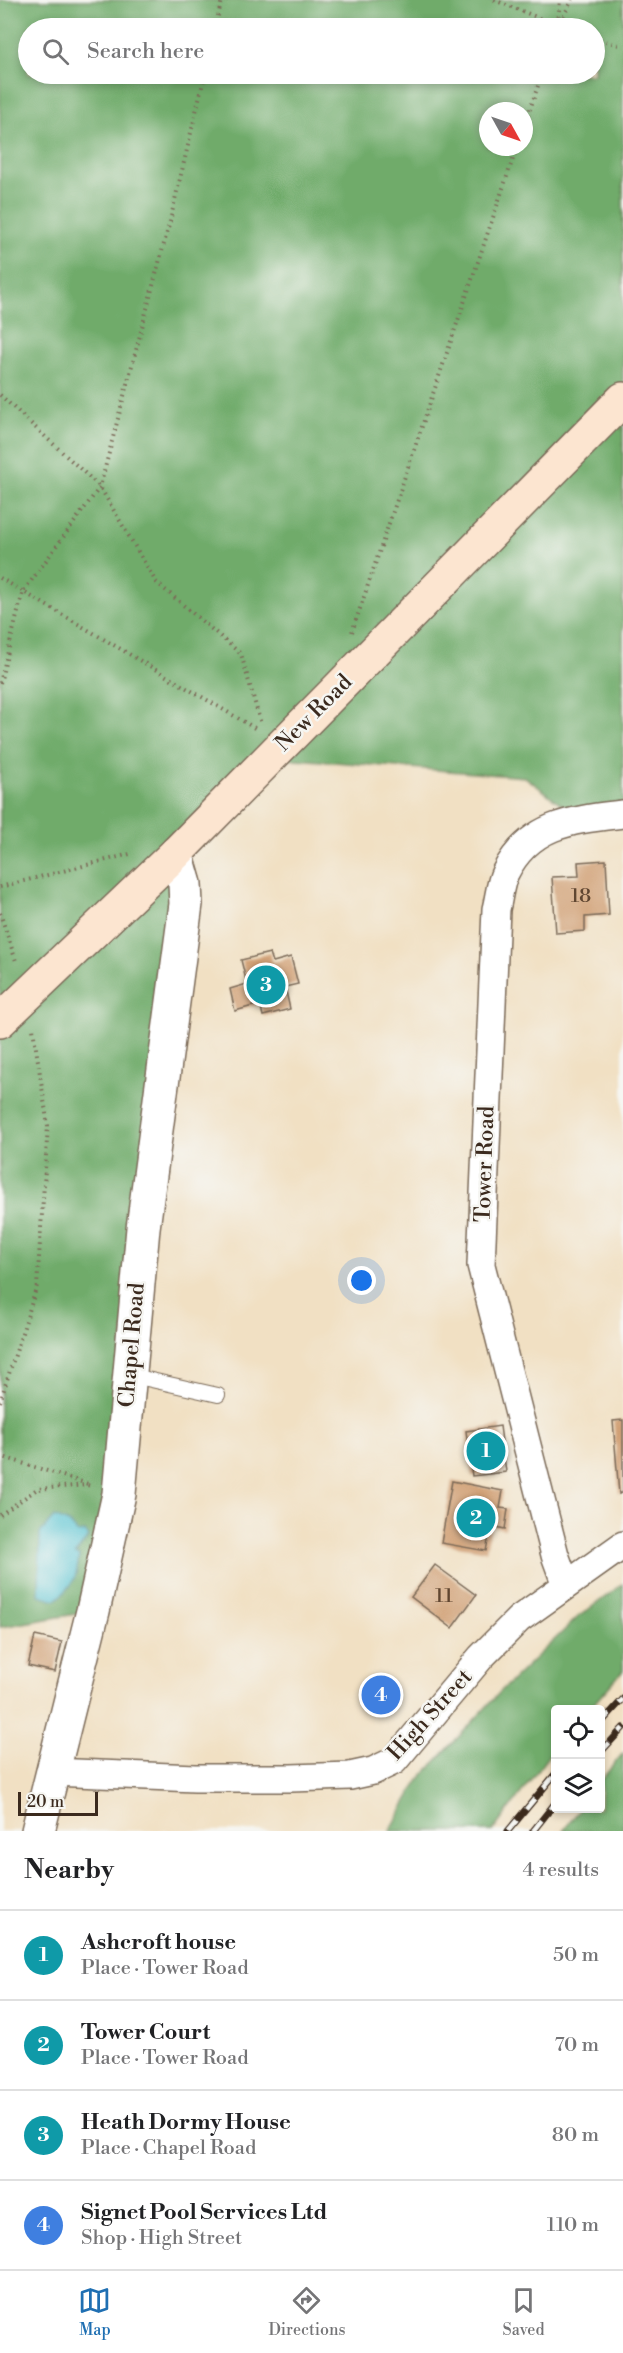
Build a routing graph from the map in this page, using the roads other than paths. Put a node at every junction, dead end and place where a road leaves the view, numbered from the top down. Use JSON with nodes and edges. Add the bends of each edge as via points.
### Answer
{"nodes":[{"id":1,"x":623,"y":399,"type":"edge"},
{"id":2,"x":623,"y":814,"type":"edge"},
{"id":3,"x":176,"y":853,"type":"junction"},
{"id":4,"x":0,"y":1021,"type":"edge"},
{"id":5,"x":129,"y":1375,"type":"junction"},
{"id":6,"x":218,"y":1395,"type":"dead end"},
{"id":7,"x":623,"y":1545,"type":"edge"},
{"id":8,"x":566,"y":1585,"type":"junction"},
{"id":9,"x":52,"y":1772,"type":"junction"},
{"id":10,"x":37,"y":1830,"type":"edge"}],
"edges":[{"from":1,"to":3,"type":"main road","name":"New Road"},
{"from":2,"to":8,"type":"street","name":"Tower Road","via":[[549,827],[523,844],[504,874],[496,909],[481,1265]]},
{"from":3,"to":4,"type":"main road","name":"New Road"},
{"from":3,"to":5,"type":"street","name":"Chapel Road","via":[[186,904],[143,1228]]},
{"from":5,"to":6,"type":"lane"},
{"from":5,"to":9,"type":"street","name":"Chapel Road","via":[[119,1494]]},
{"from":7,"to":8,"type":"street","name":"High Street"},
{"from":8,"to":9,"type":"street","name":"High Street","via":[[519,1618],[473,1666],[394,1761],[373,1771],[350,1776],[291,1778]]},
{"from":9,"to":10,"type":"street","name":"Chapel Road"}]}
